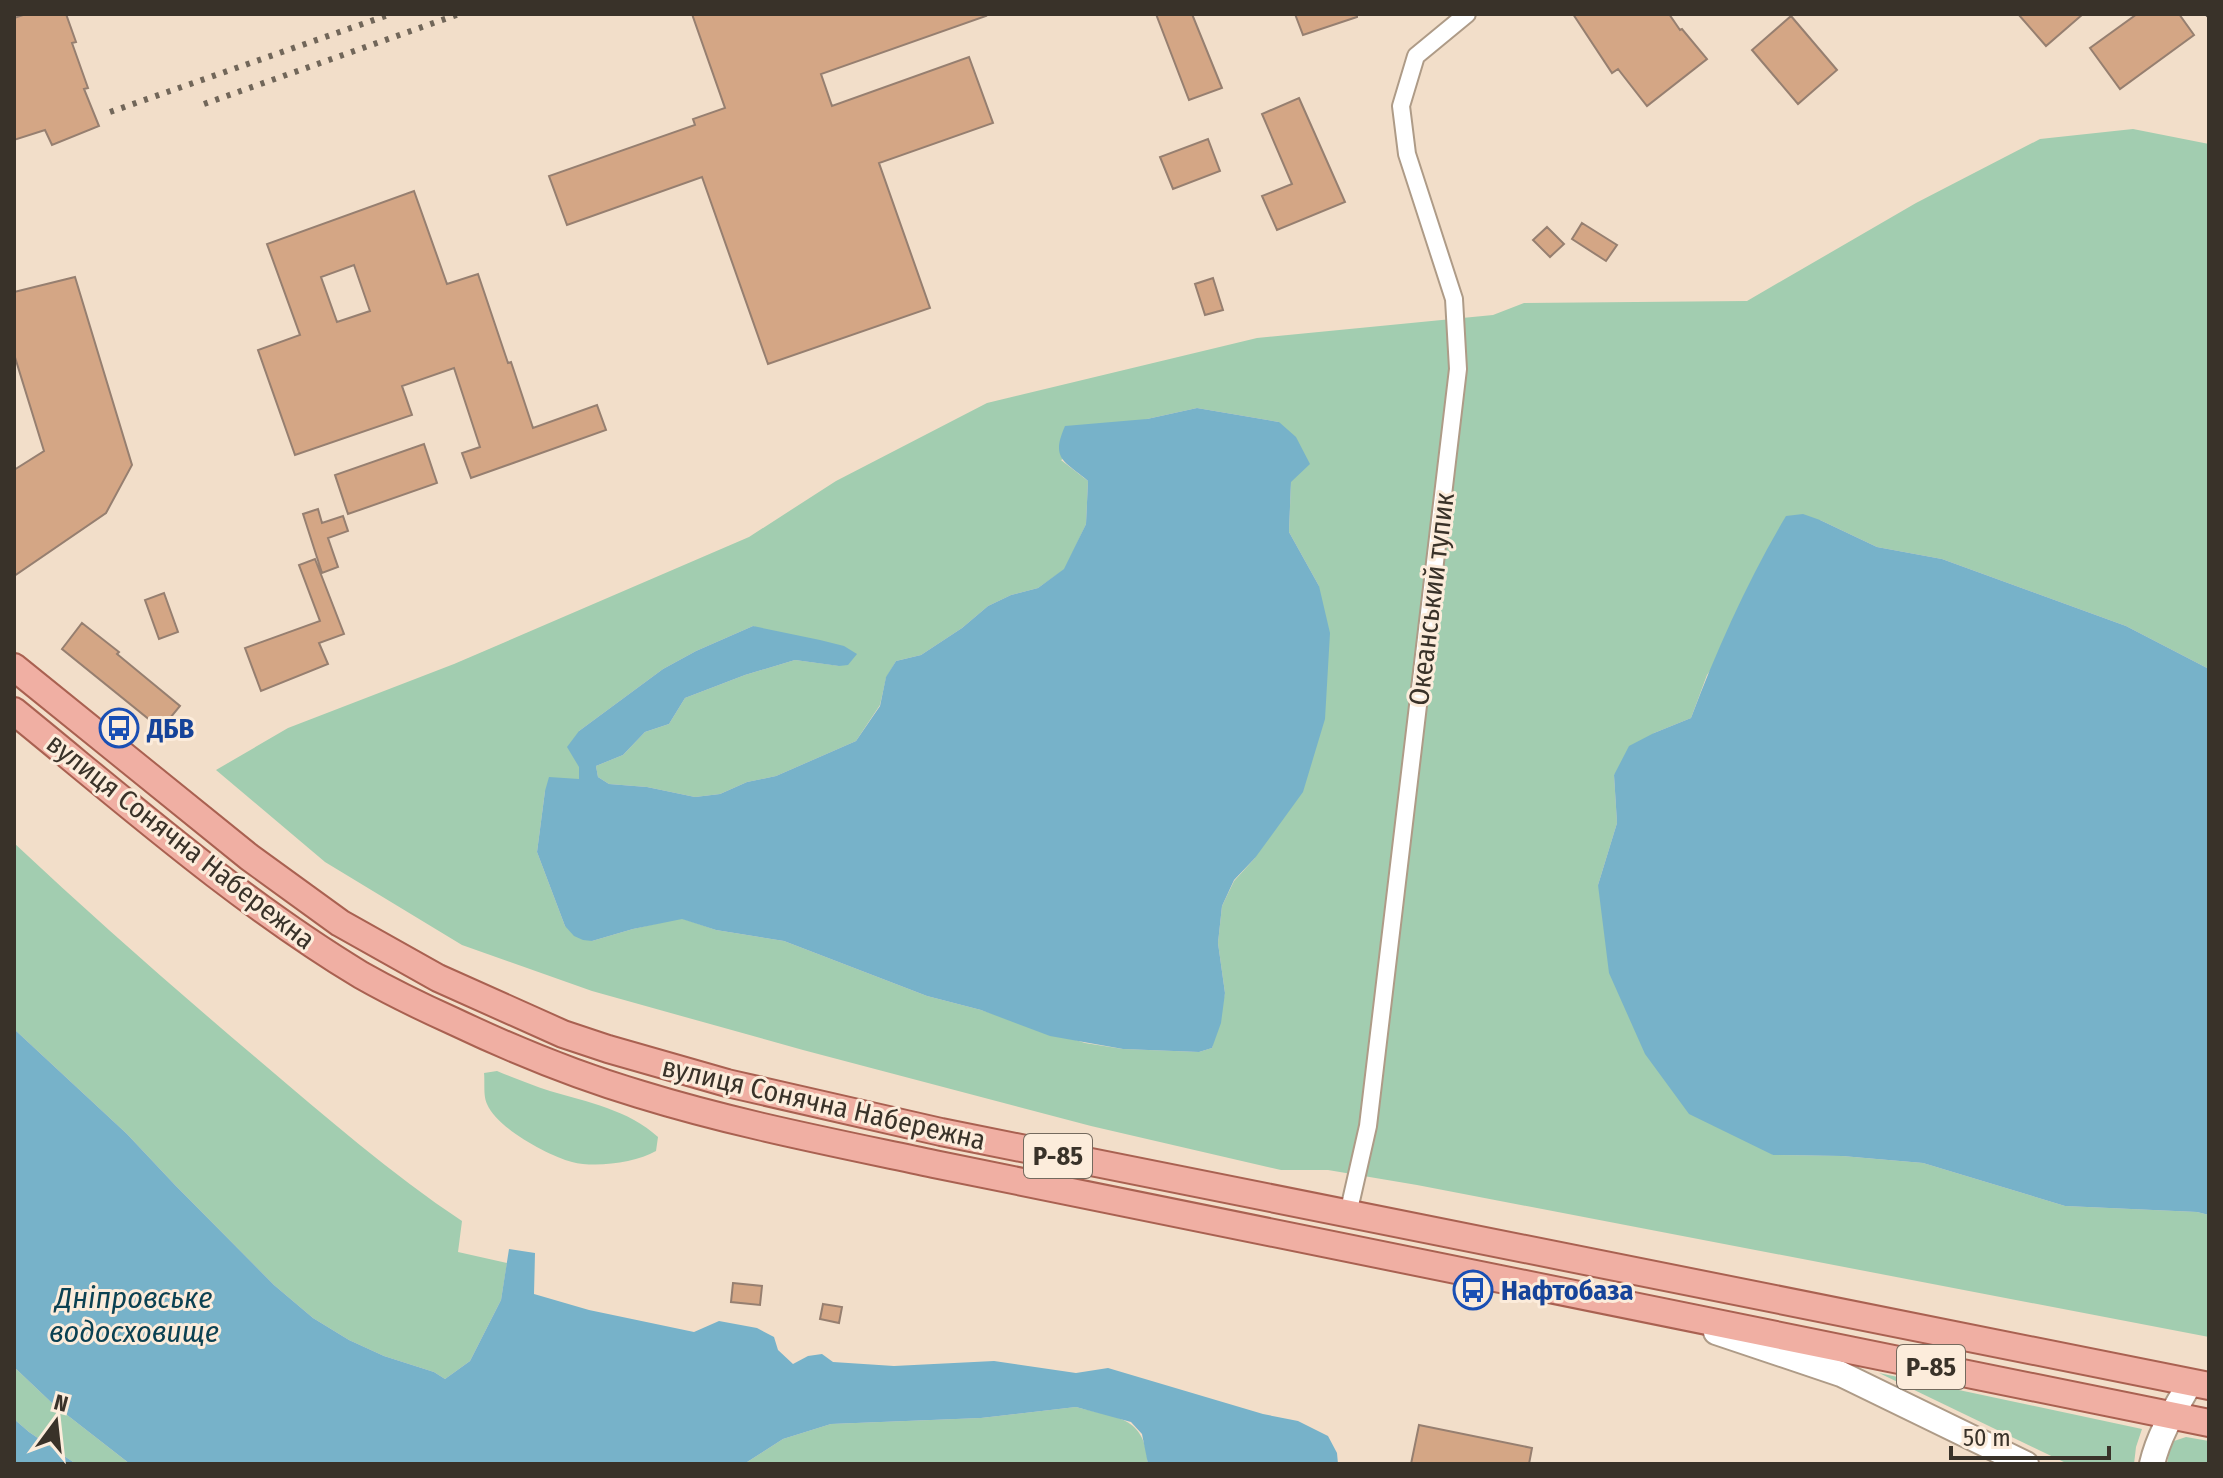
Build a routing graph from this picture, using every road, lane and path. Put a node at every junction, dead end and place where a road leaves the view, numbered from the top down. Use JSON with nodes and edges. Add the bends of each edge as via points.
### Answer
{"nodes":[{"id":1,"x":1467,"y":14,"type":"edge"},
{"id":2,"x":14,"y":667,"type":"edge"},
{"id":3,"x":14,"y":711,"type":"edge"},
{"id":4,"x":1348,"y":1214,"type":"junction"},
{"id":5,"x":1653,"y":1311,"type":"junction"},
{"id":6,"x":2200,"y":1384,"type":"edge"},
{"id":7,"x":2171,"y":1416,"type":"junction"},
{"id":8,"x":2209,"y":1423,"type":"edge"},
{"id":9,"x":2026,"y":1464,"type":"edge"},
{"id":10,"x":2152,"y":1464,"type":"edge"}],
"edges":[{"from":1,"to":4,"type":"street","name":"Океанський тупик","via":[[1416,56],[1401,106],[1407,154],[1454,299],[1458,369],[1368,1126]]},
{"from":2,"to":4,"type":"main road","name":"вулиця Сонячна Набережна","number":"Р-85","via":[[249,857],[340,923],[438,978],[563,1034],[803,1101]]},
{"from":3,"to":5,"type":"main road","name":"вулиця Сонячна Набережна","number":"Р-85","via":[[228,884],[349,967],[486,1037],[595,1080],[795,1134]]},
{"from":4,"to":6,"type":"main road","name":"вулиця Сонячна Набережна","number":"Р-85"},
{"from":5,"to":7,"type":"main road","name":"вулиця Сонячна Набережна","number":"Р-85"},
{"from":5,"to":9,"type":"main road","via":[[1841,1374]]},
{"from":6,"to":7,"type":"main road"},
{"from":7,"to":8,"type":"main road","name":"вулиця Сонячна Набережна","number":"Р-85"},
{"from":7,"to":10,"type":"main road"}]}
